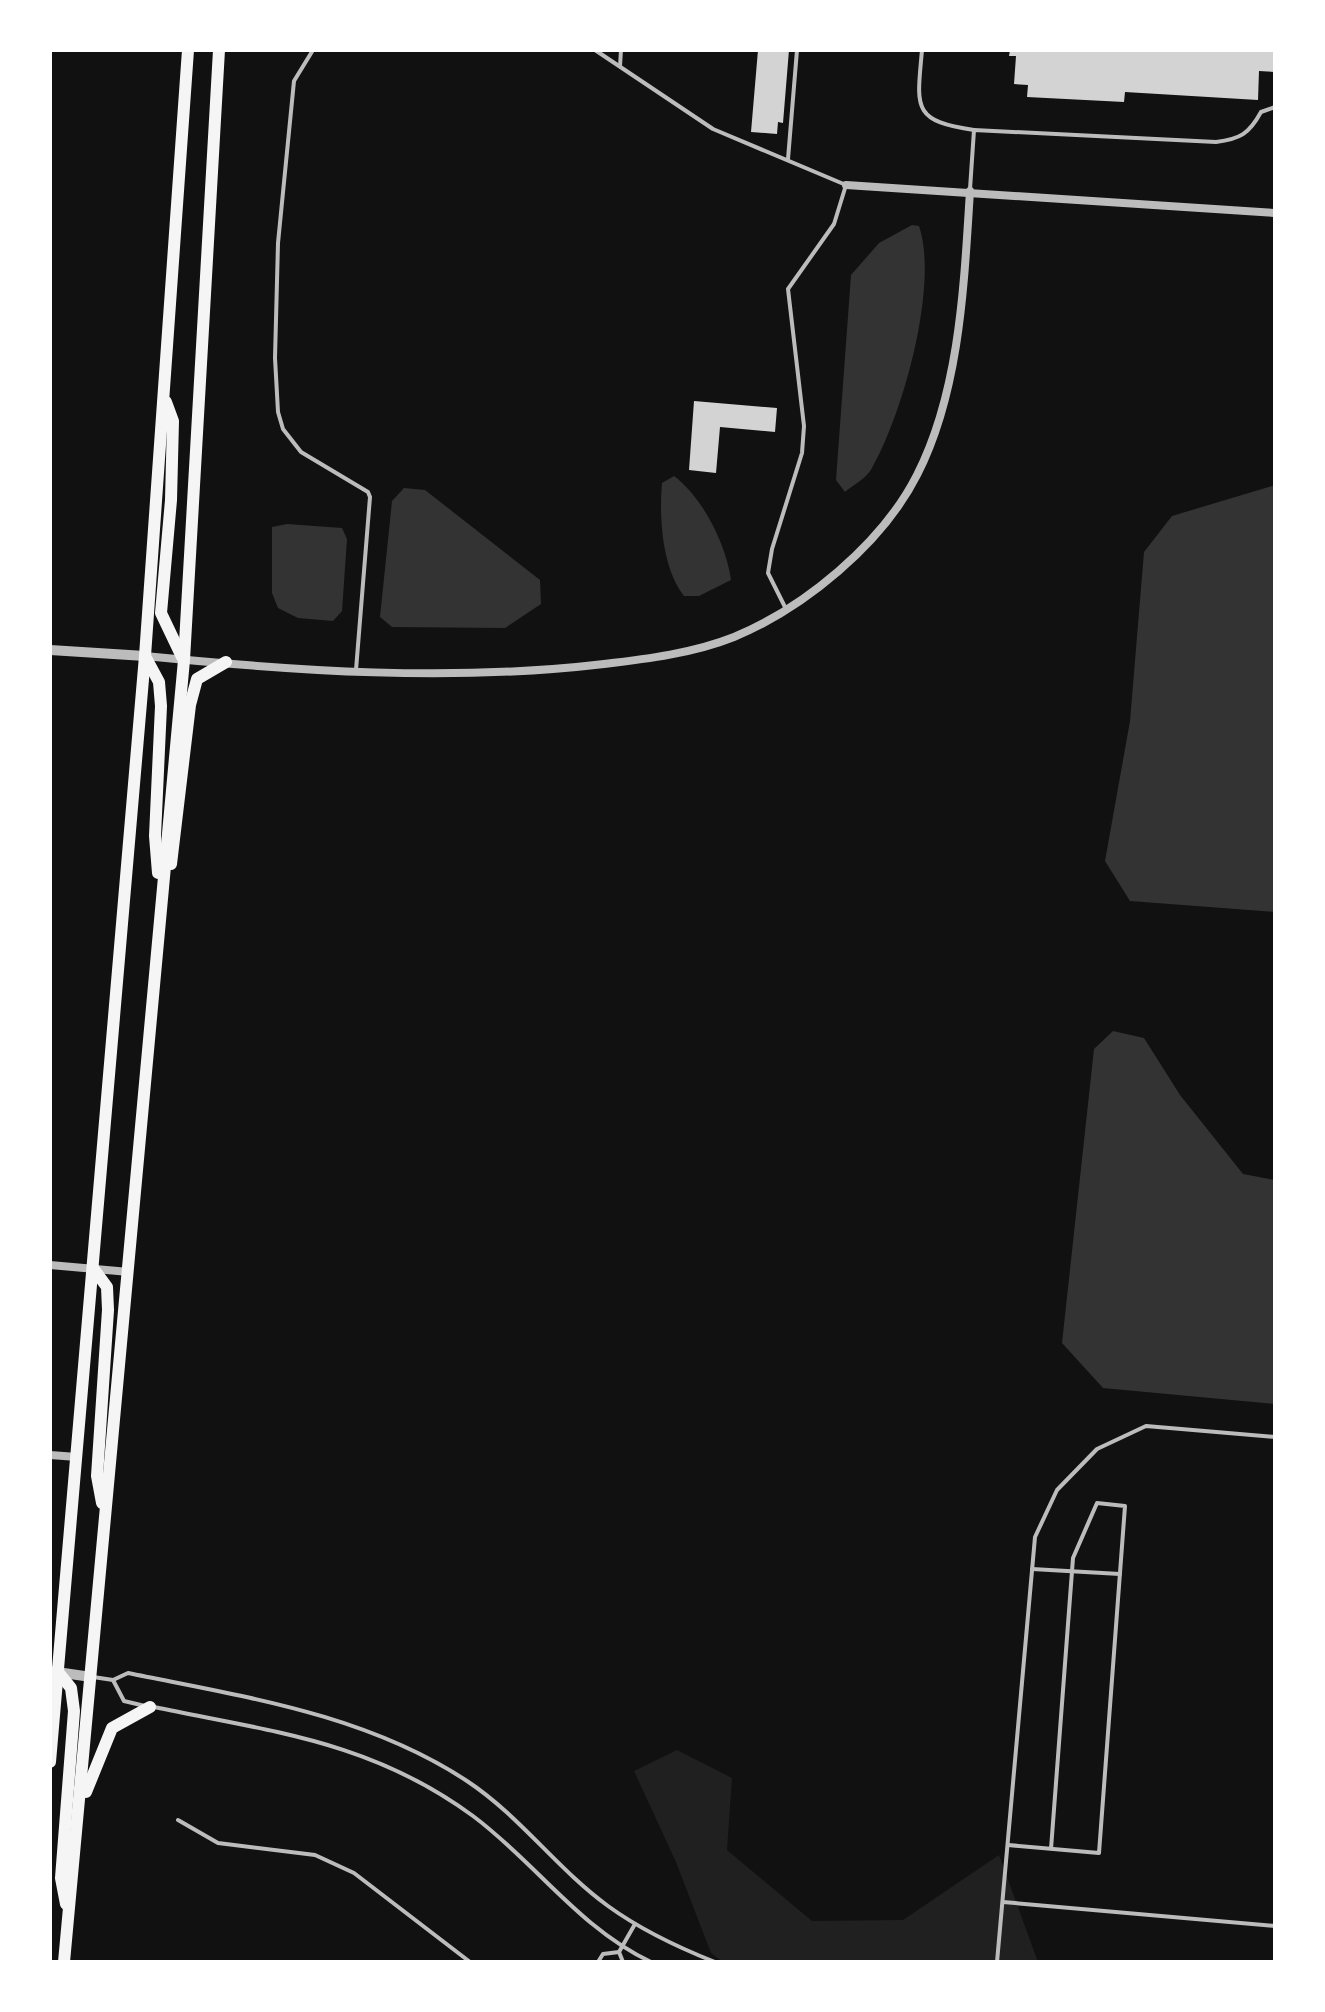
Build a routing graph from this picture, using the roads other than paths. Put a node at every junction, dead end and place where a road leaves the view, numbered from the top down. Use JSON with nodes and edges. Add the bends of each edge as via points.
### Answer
{"nodes":[{"id":1,"x":188,"y":50,"type":"edge"},
{"id":2,"x":219,"y":50,"type":"edge"},
{"id":3,"x":313,"y":50,"type":"edge"},
{"id":4,"x":595,"y":50,"type":"edge"},
{"id":5,"x":621,"y":50,"type":"edge"},
{"id":6,"x":797,"y":50,"type":"edge"},
{"id":7,"x":922,"y":50,"type":"edge"},
{"id":8,"x":620,"y":66,"type":"junction"},
{"id":9,"x":1275,"y":107,"type":"edge"},
{"id":10,"x":974,"y":130,"type":"junction"},
{"id":11,"x":788,"y":159,"type":"junction"},
{"id":12,"x":846,"y":185,"type":"junction"},
{"id":13,"x":970,"y":191,"type":"junction"},
{"id":14,"x":1275,"y":213,"type":"edge"},
{"id":15,"x":164,"y":395,"type":"junction"},
{"id":16,"x":787,"y":610,"type":"junction"},
{"id":17,"x":50,"y":650,"type":"edge"},
{"id":18,"x":145,"y":656,"type":"junction"},
{"id":19,"x":184,"y":660,"type":"junction"},
{"id":20,"x":226,"y":662,"type":"junction"},
{"id":21,"x":356,"y":670,"type":"junction"},
{"id":22,"x":161,"y":902,"type":"junction"},
{"id":23,"x":50,"y":1265,"type":"edge"},
{"id":24,"x":93,"y":1268,"type":"junction"},
{"id":25,"x":129,"y":1272,"type":"junction"},
{"id":26,"x":1275,"y":1437,"type":"edge"},
{"id":27,"x":50,"y":1455,"type":"edge"},
{"id":28,"x":77,"y":1457,"type":"junction"},
{"id":29,"x":105,"y":1519,"type":"junction"},
{"id":30,"x":1032,"y":1569,"type":"junction"},
{"id":31,"x":1072,"y":1571,"type":"junction"},
{"id":32,"x":1120,"y":1574,"type":"junction"},
{"id":33,"x":54,"y":1672,"type":"edge"},
{"id":34,"x":91,"y":1677,"type":"junction"},
{"id":35,"x":113,"y":1680,"type":"junction"},
{"id":36,"x":150,"y":1707,"type":"junction"},
{"id":37,"x":50,"y":1762,"type":"edge"},
{"id":38,"x":80,"y":1806,"type":"junction"},
{"id":39,"x":178,"y":1820,"type":"dead end"},
{"id":40,"x":1008,"y":1845,"type":"junction"},
{"id":41,"x":1051,"y":1849,"type":"junction"},
{"id":42,"x":1003,"y":1902,"type":"junction"},
{"id":43,"x":68,"y":1915,"type":"junction"},
{"id":44,"x":635,"y":1924,"type":"junction"},
{"id":45,"x":1275,"y":1926,"type":"edge"},
{"id":46,"x":624,"y":1945,"type":"junction"},
{"id":47,"x":619,"y":1952,"type":"junction"},
{"id":48,"x":64,"y":1962,"type":"edge"},
{"id":49,"x":470,"y":1962,"type":"edge"},
{"id":50,"x":598,"y":1962,"type":"edge"},
{"id":51,"x":623,"y":1962,"type":"edge"},
{"id":52,"x":651,"y":1962,"type":"edge"},
{"id":53,"x":715,"y":1962,"type":"edge"},
{"id":54,"x":997,"y":1962,"type":"edge"}],
"edges":[{"from":1,"to":15,"type":"main road"},
{"from":2,"to":19,"type":"main road"},
{"from":3,"to":21,"type":"lane","via":[[294,81],[284,184],[275,358],[278,412],[283,429],[301,452],[368,492]]},
{"from":4,"to":8,"type":"lane"},
{"from":5,"to":8,"type":"lane"},
{"from":6,"to":11,"type":"lane"},
{"from":7,"to":10,"type":"lane","via":[[918,93],[927,117],[939,125]]},
{"from":8,"to":11,"type":"lane","via":[[713,129]]},
{"from":9,"to":10,"type":"lane","via":[[1261,112],[1240,139],[1216,142]]},
{"from":10,"to":13,"type":"lane"},
{"from":11,"to":12,"type":"lane"},
{"from":12,"to":13,"type":"street"},
{"from":12,"to":16,"type":"lane","via":[[834,224],[788,289],[804,426],[802,453],[768,566]]},
{"from":13,"to":14,"type":"street"},
{"from":13,"to":16,"type":"street","via":[[964,292],[947,390],[917,476],[877,533],[829,580]]},
{"from":15,"to":18,"type":"main road"},
{"from":15,"to":19,"type":"main road","via":[[173,421],[161,613]]},
{"from":16,"to":21,"type":"street","via":[[732,638],[650,658],[525,673]]},
{"from":17,"to":18,"type":"street"},
{"from":18,"to":19,"type":"street"},
{"from":18,"to":22,"type":"main road","via":[[159,682],[161,706],[155,836]]},
{"from":18,"to":24,"type":"main road"},
{"from":19,"to":20,"type":"street"},
{"from":19,"to":22,"type":"main road"},
{"from":20,"to":21,"type":"street"},
{"from":20,"to":22,"type":"main road","via":[[197,679],[193,692],[175,846]]},
{"from":22,"to":25,"type":"main road"},
{"from":23,"to":24,"type":"street"},
{"from":24,"to":25,"type":"street"},
{"from":24,"to":28,"type":"main road"},
{"from":24,"to":29,"type":"main road","via":[[107,1287],[97,1476]]},
{"from":25,"to":29,"type":"main road"},
{"from":26,"to":30,"type":"lane","via":[[1146,1426],[1097,1449],[1057,1490],[1035,1537]]},
{"from":27,"to":28,"type":"street"},
{"from":28,"to":33,"type":"main road"},
{"from":29,"to":34,"type":"main road"},
{"from":30,"to":31,"type":"lane"},
{"from":30,"to":40,"type":"lane"},
{"from":31,"to":32,"type":"lane"},
{"from":31,"to":32,"type":"lane","via":[[1097,1503],[1125,1506]]},
{"from":31,"to":41,"type":"lane"},
{"from":32,"to":41,"type":"lane","via":[[1099,1853]]},
{"from":33,"to":34,"type":"street"},
{"from":33,"to":37,"type":"main road"},
{"from":33,"to":43,"type":"main road","via":[[71,1688],[74,1711],[61,1878]]},
{"from":34,"to":35,"type":"lane"},
{"from":34,"to":38,"type":"main road"},
{"from":35,"to":36,"type":"lane","via":[[124,1701]]},
{"from":35,"to":44,"type":"lane","via":[[128,1673],[310,1711],[427,1756],[511,1814],[606,1905]]},
{"from":36,"to":38,"type":"main road","via":[[112,1728]]},
{"from":36,"to":46,"type":"lane","via":[[335,1744],[381,1762],[475,1817],[571,1908]]},
{"from":38,"to":43,"type":"main road"},
{"from":39,"to":49,"type":"lane","via":[[218,1843],[315,1855],[354,1873]]},
{"from":40,"to":41,"type":"lane"},
{"from":40,"to":42,"type":"lane"},
{"from":42,"to":45,"type":"lane"},
{"from":42,"to":54,"type":"lane"},
{"from":43,"to":48,"type":"main road"},
{"from":44,"to":46,"type":"lane"},
{"from":44,"to":53,"type":"lane"},
{"from":46,"to":47,"type":"lane"},
{"from":46,"to":52,"type":"lane"},
{"from":47,"to":50,"type":"lane","via":[[603,1954]]},
{"from":47,"to":51,"type":"lane"}]}
